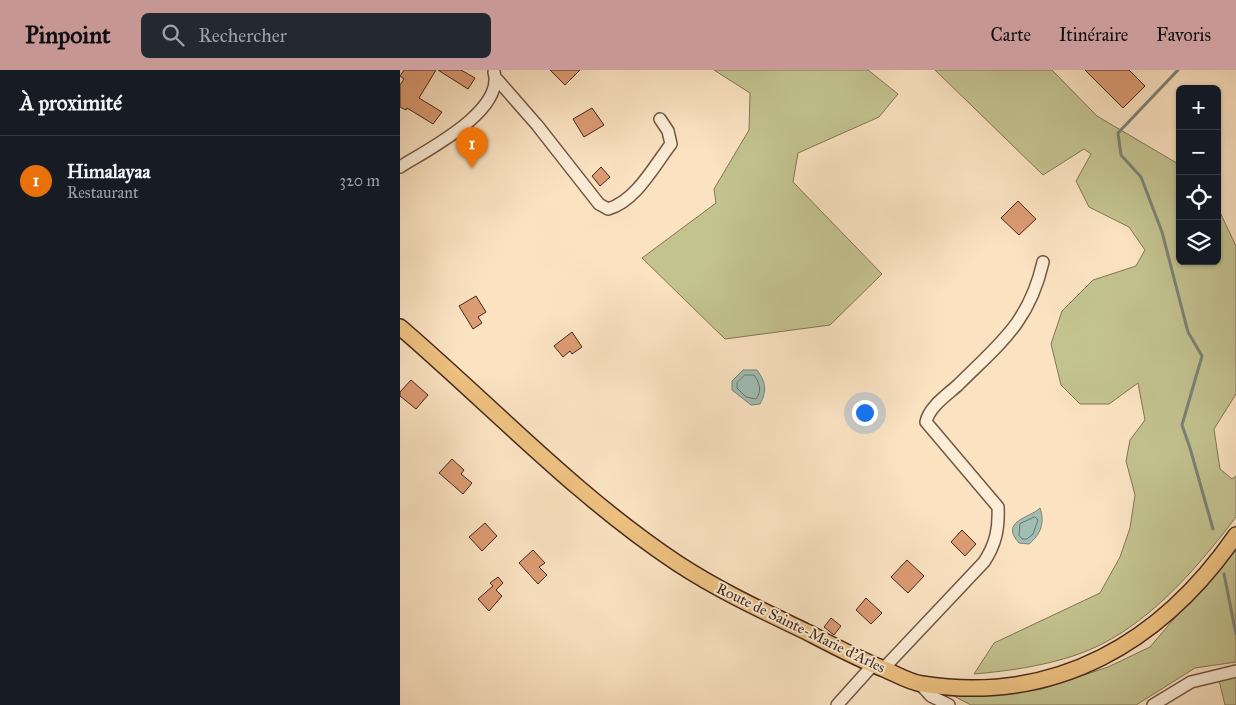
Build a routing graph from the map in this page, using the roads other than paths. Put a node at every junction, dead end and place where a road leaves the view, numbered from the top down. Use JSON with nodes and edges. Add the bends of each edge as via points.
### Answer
{"nodes":[{"id":1,"x":494,"y":74,"type":"edge"},
{"id":2,"x":660,"y":119,"type":"dead end"},
{"id":3,"x":400,"y":167,"type":"edge"},
{"id":4,"x":1044,"y":262,"type":"dead end"},
{"id":5,"x":400,"y":327,"type":"edge"},
{"id":6,"x":1236,"y":535,"type":"edge"},
{"id":7,"x":878,"y":667,"type":"junction"},
{"id":8,"x":1236,"y":671,"type":"edge"},
{"id":9,"x":920,"y":684,"type":"junction"},
{"id":10,"x":837,"y":705,"type":"edge"},
{"id":11,"x":948,"y":705,"type":"edge"},
{"id":12,"x":1153,"y":705,"type":"edge"}],
"edges":[{"from":1,"to":2,"type":"street","via":[[599,204],[608,209],[620,206],[630,198],[671,144]]},
{"from":1,"to":3,"type":"street","via":[[491,99],[468,124]]},
{"from":4,"to":7,"type":"street","via":[[1039,281],[1020,321],[927,416],[926,422],[998,507],[997,536],[992,550],[984,562]]},
{"from":5,"to":7,"type":"main road","name":"Route de Sainte-Marie d'Arles","via":[[616,518],[678,563],[727,593]]},
{"from":6,"to":9,"type":"main road","name":"Route de Sainte-Marie d'Arles","via":[[1218,561],[1175,608],[1140,636],[1099,661],[1057,677],[1003,686],[962,688]]},
{"from":7,"to":9,"type":"main road","name":"Route de Sainte-Marie d'Arles"},
{"from":7,"to":10,"type":"street"},
{"from":8,"to":12,"type":"street","via":[[1192,682]]},
{"from":9,"to":11,"type":"street","via":[[931,696]]}]}
